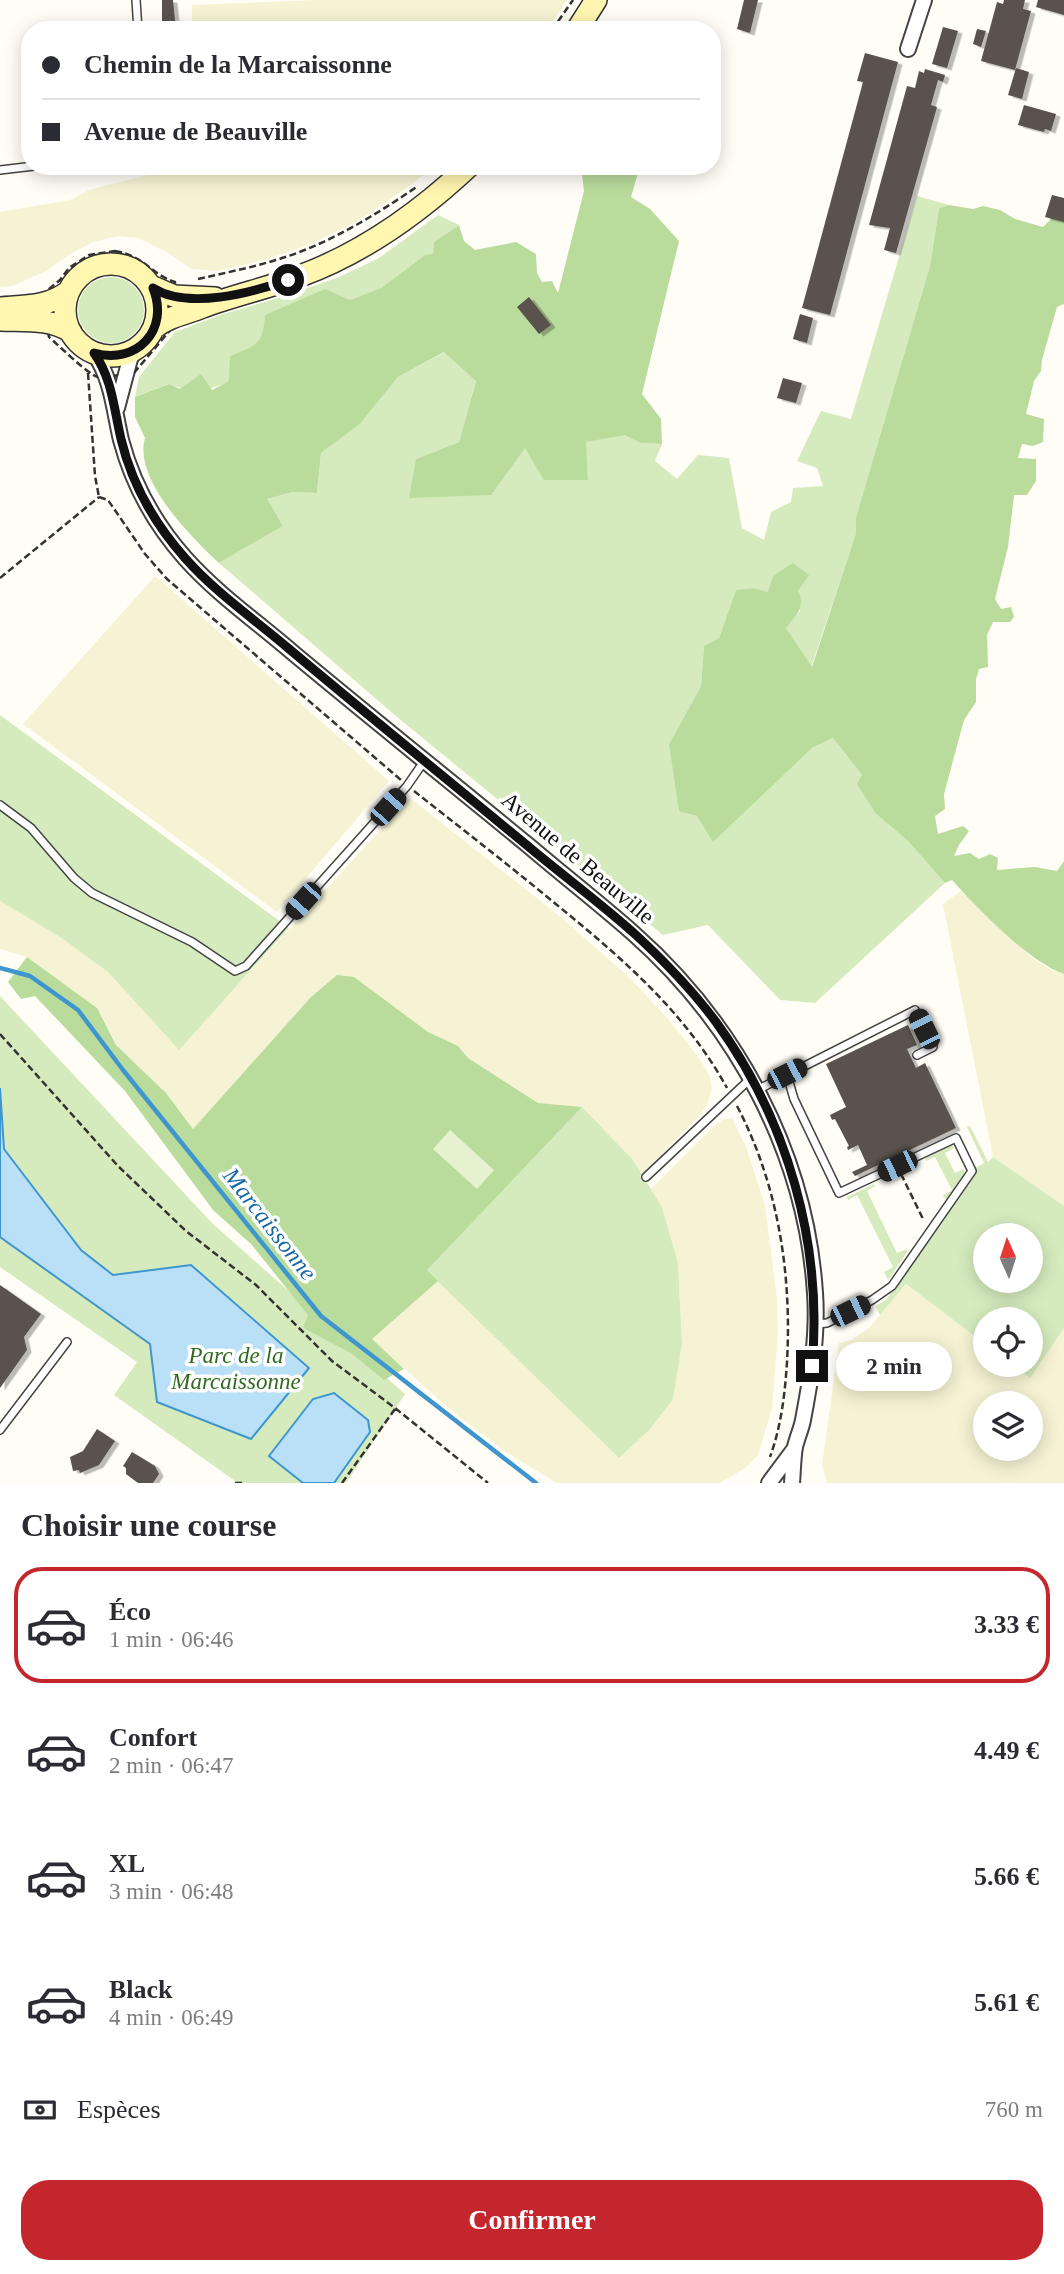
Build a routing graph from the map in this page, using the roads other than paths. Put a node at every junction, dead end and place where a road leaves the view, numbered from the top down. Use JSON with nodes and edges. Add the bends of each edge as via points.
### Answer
{"nodes":[{"id":1,"x":136,"y":0,"type":"edge"},
{"id":2,"x":596,"y":0,"type":"edge"},
{"id":3,"x":924,"y":0,"type":"edge"},
{"id":4,"x":137,"y":21,"type":"edge"},
{"id":5,"x":583,"y":21,"type":"edge"},
{"id":6,"x":908,"y":49,"type":"dead end"},
{"id":7,"x":21,"y":168,"type":"edge"},
{"id":8,"x":0,"y":170,"type":"edge"},
{"id":9,"x":458,"y":175,"type":"edge"},
{"id":10,"x":153,"y":288,"type":"junction"},
{"id":11,"x":69,"y":291,"type":"junction"},
{"id":12,"x":179,"y":298,"type":"junction"},
{"id":13,"x":0,"y":308,"type":"edge"},
{"id":14,"x":47,"y":313,"type":"junction"},
{"id":15,"x":0,"y":320,"type":"edge"},
{"id":16,"x":155,"y":328,"type":"junction"},
{"id":17,"x":71,"y":332,"type":"junction"},
{"id":18,"x":135,"y":349,"type":"junction"},
{"id":19,"x":94,"y":353,"type":"junction"},
{"id":20,"x":117,"y":408,"type":"junction"},
{"id":21,"x":425,"y":760,"type":"junction"},
{"id":22,"x":0,"y":805,"type":"edge"},
{"id":23,"x":917,"y":1055,"type":"dead end"},
{"id":24,"x":787,"y":1074,"type":"junction"},
{"id":25,"x":754,"y":1084,"type":"junction"},
{"id":26,"x":646,"y":1177,"type":"dead end"},
{"id":27,"x":815,"y":1324,"type":"junction"},
{"id":28,"x":67,"y":1342,"type":"dead end"},
{"id":29,"x":0,"y":1430,"type":"edge"},
{"id":30,"x":795,"y":1448,"type":"junction"},
{"id":31,"x":769,"y":1483,"type":"edge"},
{"id":32,"x":792,"y":1483,"type":"edge"}],
"edges":[{"from":1,"to":4,"type":"lane"},
{"from":2,"to":5,"type":"main road"},
{"from":3,"to":6,"type":"street"},
{"from":7,"to":8,"type":"lane"},
{"from":9,"to":12,"type":"main road","via":[[416,211],[353,252],[301,276],[225,298]]},
{"from":10,"to":11,"type":"main road","via":[[135,269],[110,263],[85,271]]},
{"from":10,"to":12,"type":"main road"},
{"from":10,"to":16,"type":"main road","via":[[158,307]]},
{"from":11,"to":14,"type":"main road"},
{"from":11,"to":17,"type":"main road","via":[[65,316]]},
{"from":12,"to":16,"type":"main road"},
{"from":13,"to":14,"type":"main road"},
{"from":14,"to":15,"type":"main road"},
{"from":14,"to":17,"type":"main road"},
{"from":16,"to":18,"type":"main road"},
{"from":17,"to":19,"type":"main road"},
{"from":18,"to":19,"type":"main road","via":[[115,356]]},
{"from":18,"to":20,"type":"street","name":"Avenue de Beauville"},
{"from":19,"to":20,"type":"street","name":"Avenue de Beauville"},
{"from":20,"to":21,"type":"street","name":"Avenue de Beauville","via":[[126,457],[142,499],[161,531],[188,562]]},
{"from":21,"to":22,"type":"lane","via":[[246,966],[235,971],[192,942],[92,893],[32,828]]},
{"from":21,"to":25,"type":"street","name":"Avenue de Beauville","via":[[635,934],[714,1019]]},
{"from":23,"to":24,"type":"lane","via":[[933,1047],[915,1010]]},
{"from":24,"to":25,"type":"lane"},
{"from":24,"to":27,"type":"lane","via":[[793,1099],[839,1194],[956,1138],[972,1171],[892,1286],[872,1300]]},
{"from":25,"to":26,"type":"lane","via":[[732,1096]]},
{"from":25,"to":27,"type":"street","name":"Avenue de Beauville","via":[[790,1165],[807,1233]]},
{"from":27,"to":30,"type":"street","name":"Avenue de Beauville","via":[[808,1393]]},
{"from":28,"to":29,"type":"lane"},
{"from":30,"to":31,"type":"street","name":"Avenue de Beauville"},
{"from":30,"to":32,"type":"street","name":"Avenue de Beauville"}]}
